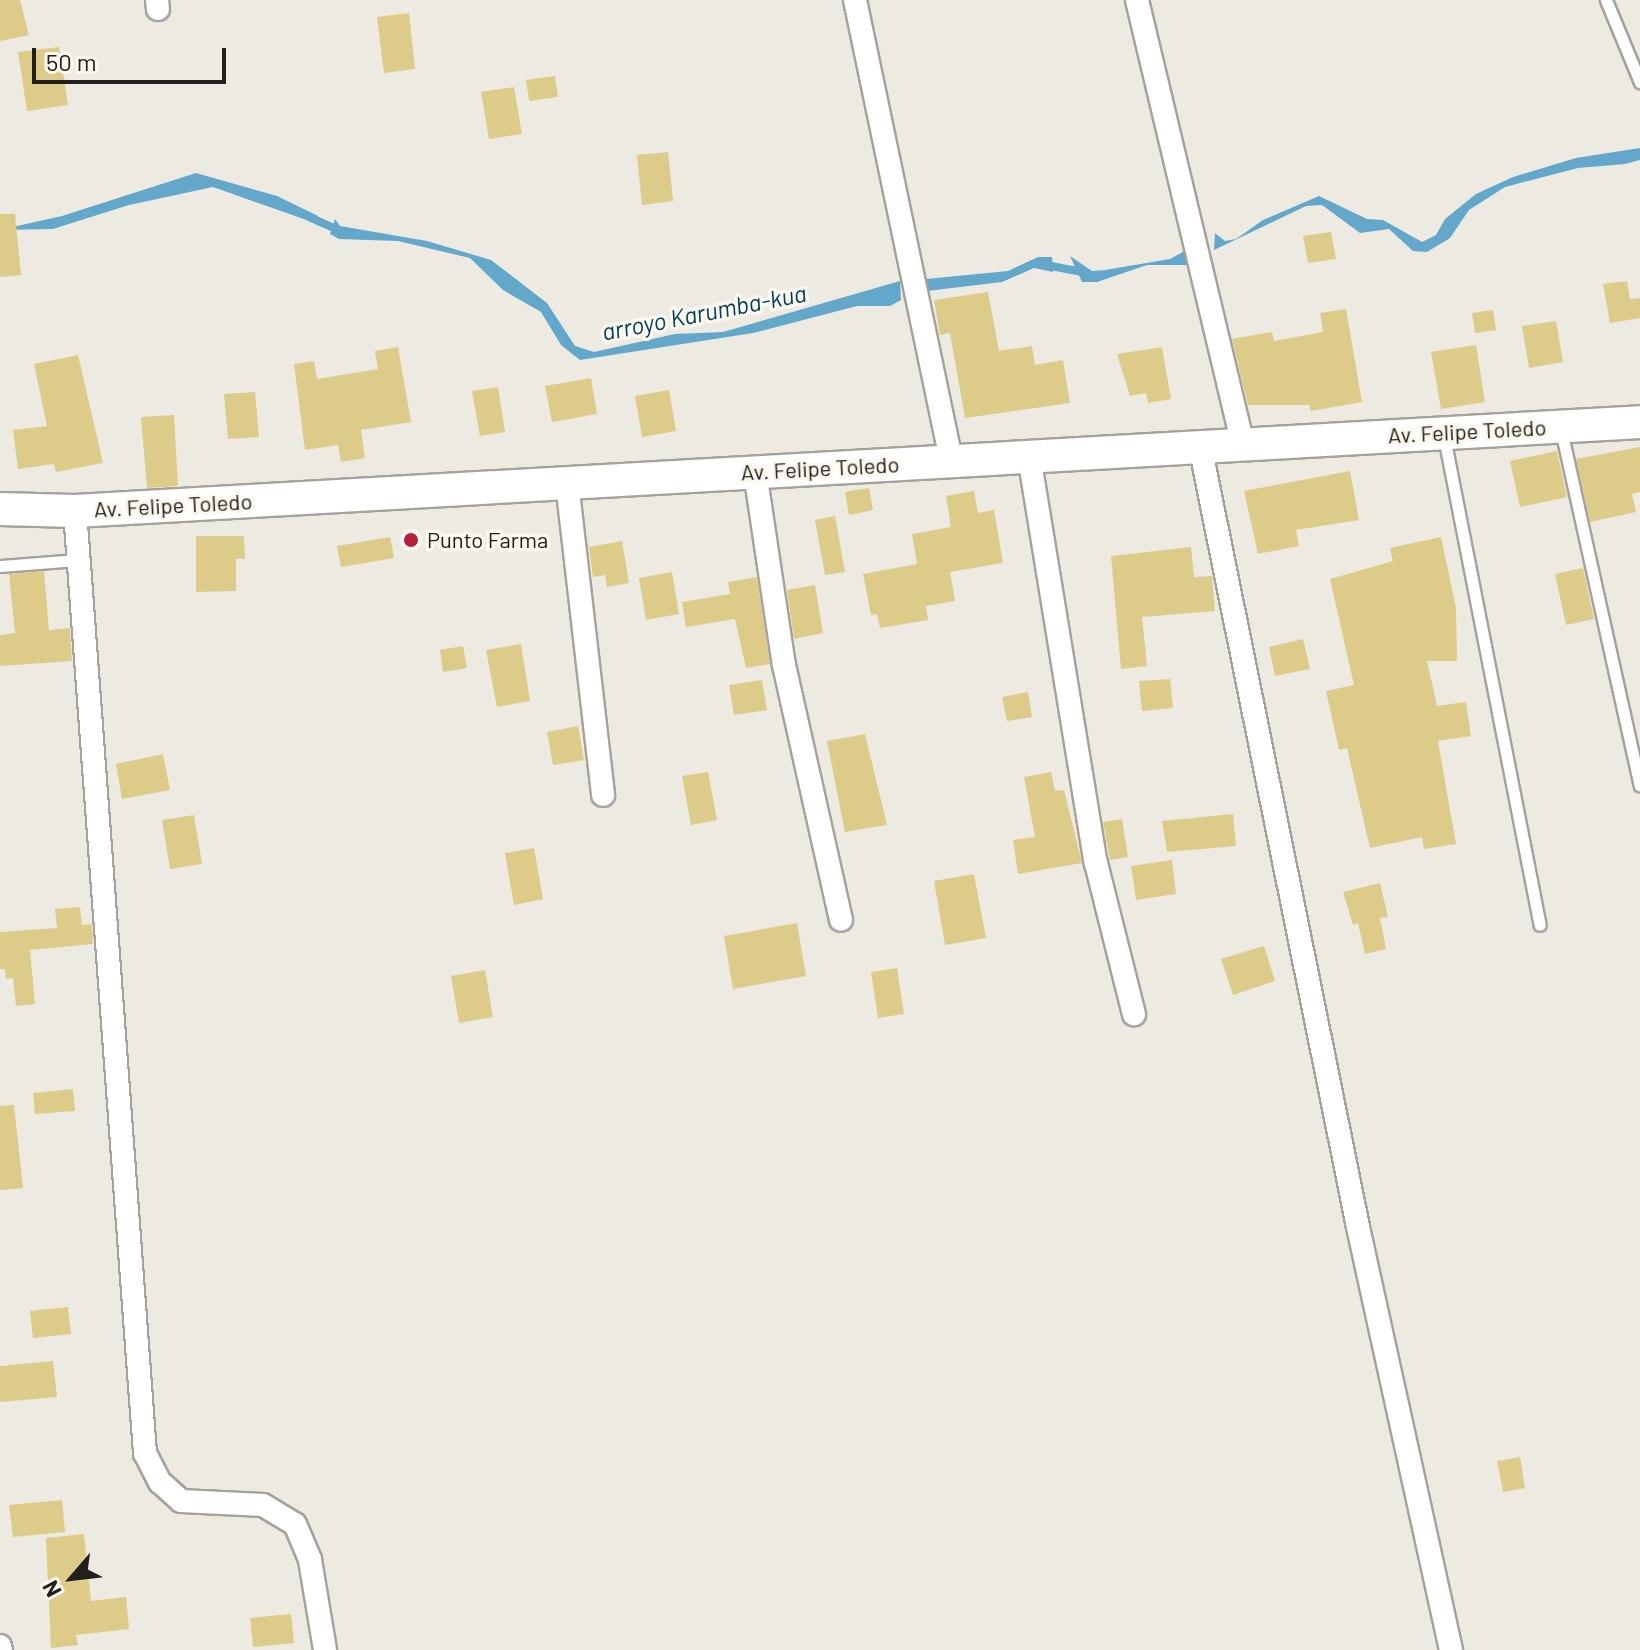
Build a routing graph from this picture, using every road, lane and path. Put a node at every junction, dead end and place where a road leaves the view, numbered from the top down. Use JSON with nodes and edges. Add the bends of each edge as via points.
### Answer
{"nodes":[{"id":1,"x":855,"y":0,"type":"edge"},
{"id":2,"x":1137,"y":0,"type":"edge"},
{"id":3,"x":1606,"y":0,"type":"edge"},
{"id":4,"x":1640,"y":82,"type":"edge"},
{"id":5,"x":1640,"y":422,"type":"edge"},
{"id":6,"x":1560,"y":426,"type":"junction"},
{"id":7,"x":1443,"y":433,"type":"junction"},
{"id":8,"x":1243,"y":444,"type":"junction"},
{"id":9,"x":1200,"y":446,"type":"junction"},
{"id":10,"x":1029,"y":456,"type":"junction"},
{"id":11,"x":951,"y":460,"type":"junction"},
{"id":12,"x":755,"y":472,"type":"junction"},
{"id":13,"x":567,"y":483,"type":"junction"},
{"id":14,"x":0,"y":509,"type":"edge"},
{"id":15,"x":75,"y":511,"type":"junction"},
{"id":16,"x":78,"y":560,"type":"junction"},
{"id":17,"x":0,"y":566,"type":"edge"},
{"id":18,"x":1640,"y":785,"type":"edge"},
{"id":19,"x":603,"y":795,"type":"dead end"},
{"id":20,"x":841,"y":920,"type":"dead end"},
{"id":21,"x":1540,"y":925,"type":"dead end"},
{"id":22,"x":1134,"y":1014,"type":"dead end"},
{"id":23,"x":325,"y":1650,"type":"edge"},
{"id":24,"x":1451,"y":1650,"type":"edge"}],
"edges":[{"from":1,"to":11,"type":"street"},
{"from":2,"to":8,"type":"street"},
{"from":3,"to":4,"type":"lane"},
{"from":5,"to":6,"type":"main road","name":"Av. Felipe Toledo"},
{"from":6,"to":7,"type":"main road","name":"Av. Felipe Toledo"},
{"from":6,"to":18,"type":"lane"},
{"from":7,"to":8,"type":"main road","name":"Av. Felipe Toledo"},
{"from":7,"to":21,"type":"lane"},
{"from":8,"to":9,"type":"main road","name":"Av. Felipe Toledo"},
{"from":9,"to":10,"type":"main road","name":"Av. Felipe Toledo"},
{"from":9,"to":24,"type":"street","via":[[1358,1227]]},
{"from":10,"to":11,"type":"main road","name":"Av. Felipe Toledo"},
{"from":10,"to":22,"type":"street","via":[[1096,863]]},
{"from":11,"to":12,"type":"main road","name":"Av. Felipe Toledo"},
{"from":12,"to":13,"type":"main road","name":"Av. Felipe Toledo"},
{"from":12,"to":20,"type":"street","via":[[784,665]]},
{"from":13,"to":15,"type":"main road","name":"Av. Felipe Toledo"},
{"from":13,"to":19,"type":"street"},
{"from":14,"to":15,"type":"main road","name":"Av. Felipe Toledo"},
{"from":15,"to":16,"type":"street"},
{"from":16,"to":17,"type":"lane"},
{"from":16,"to":23,"type":"street","via":[[145,1453],[160,1482],[181,1501],[263,1505],[295,1524],[310,1560]]}]}
